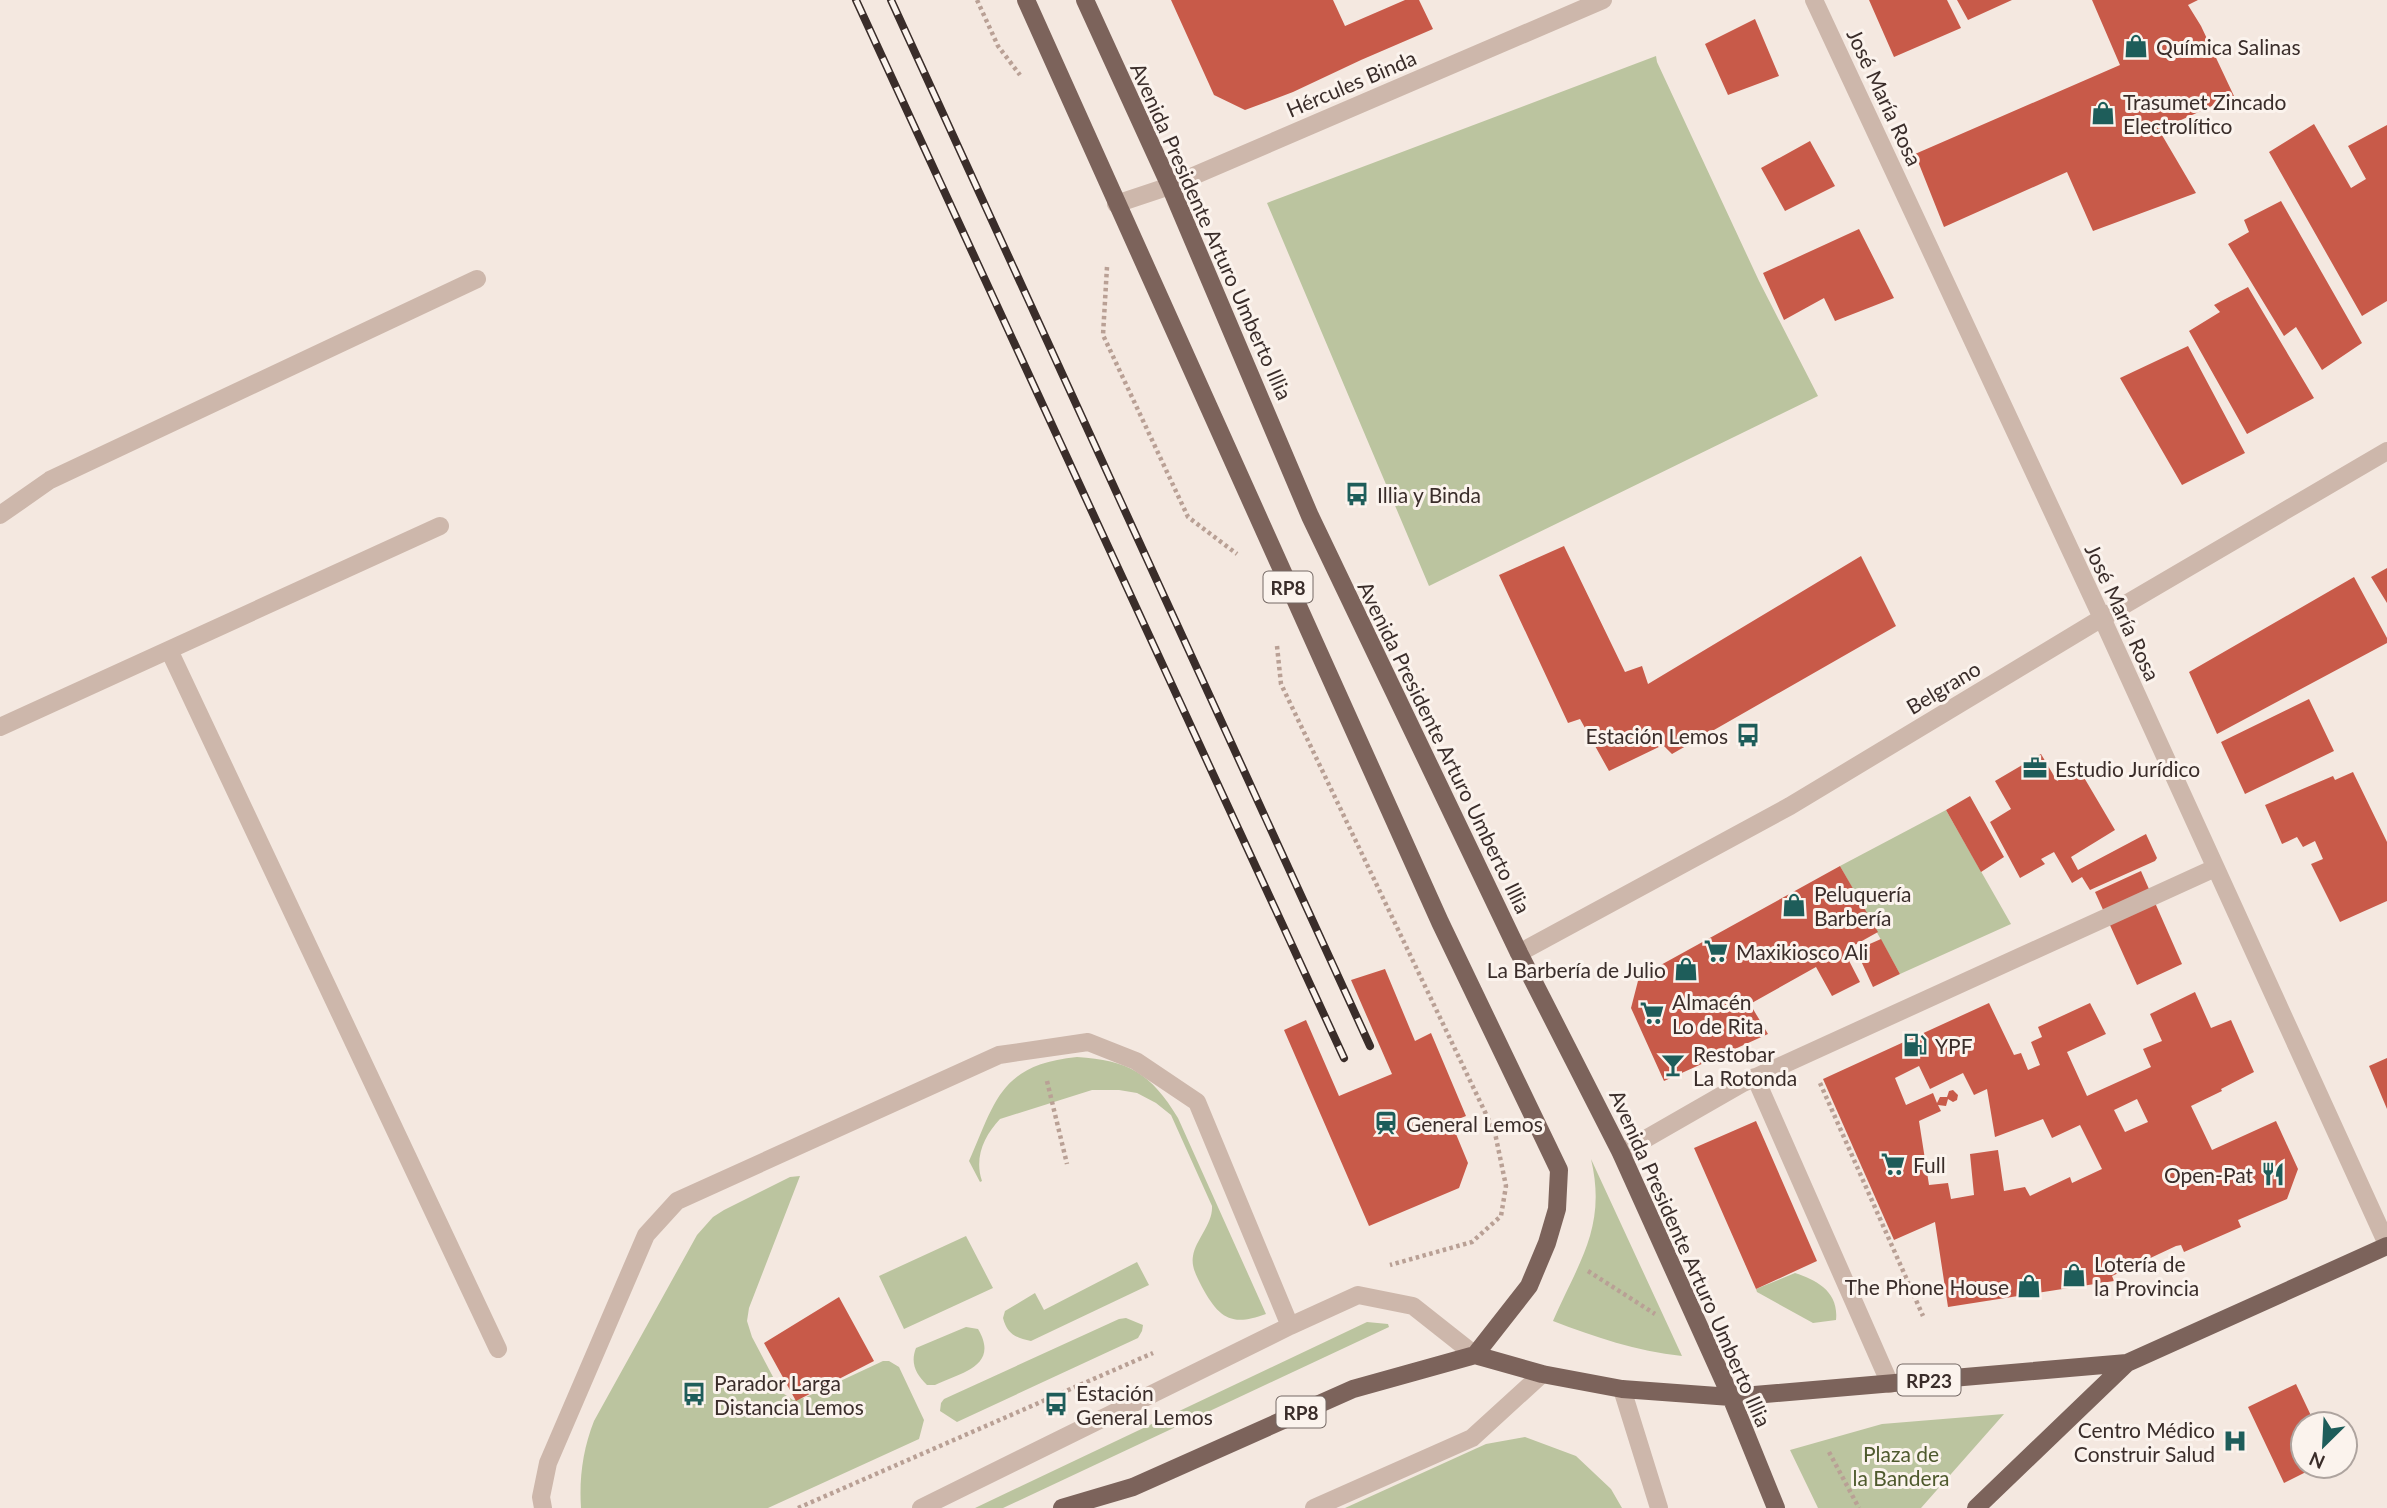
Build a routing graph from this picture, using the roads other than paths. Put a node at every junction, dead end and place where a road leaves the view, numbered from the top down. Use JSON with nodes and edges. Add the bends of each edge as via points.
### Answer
{"nodes":[{"id":1,"x":1026,"y":0,"type":"edge"},
{"id":2,"x":1085,"y":0,"type":"edge"},
{"id":3,"x":1603,"y":0,"type":"edge"},
{"id":4,"x":1814,"y":0,"type":"edge"},
{"id":5,"x":1170,"y":186,"type":"junction"},
{"id":6,"x":1116,"y":204,"type":"junction"},
{"id":7,"x":477,"y":279,"type":"dead end"},
{"id":8,"x":2387,"y":451,"type":"edge"},
{"id":9,"x":0,"y":515,"type":"edge"},
{"id":10,"x":440,"y":526,"type":"dead end"},
{"id":11,"x":2102,"y":618,"type":"junction"},
{"id":12,"x":169,"y":650,"type":"junction"},
{"id":13,"x":0,"y":727,"type":"edge"},
{"id":14,"x":2216,"y":867,"type":"junction"},
{"id":15,"x":1518,"y":953,"type":"junction"},
{"id":16,"x":1755,"y":1077,"type":"junction"},
{"id":17,"x":1621,"y":1153,"type":"junction"},
{"id":18,"x":2387,"y":1245,"type":"edge"},
{"id":19,"x":1290,"y":1326,"type":"junction"},
{"id":20,"x":498,"y":1349,"type":"dead end"},
{"id":21,"x":1475,"y":1355,"type":"junction"},
{"id":22,"x":2127,"y":1363,"type":"junction"},
{"id":23,"x":1542,"y":1374,"type":"junction"},
{"id":24,"x":1890,"y":1384,"type":"junction"},
{"id":25,"x":1622,"y":1389,"type":"junction"},
{"id":26,"x":1731,"y":1397,"type":"junction"},
{"id":27,"x":1133,"y":1487,"type":"junction"},
{"id":28,"x":543,"y":1508,"type":"edge"},
{"id":29,"x":921,"y":1508,"type":"edge"},
{"id":30,"x":1062,"y":1508,"type":"edge"},
{"id":31,"x":1110,"y":1508,"type":"edge"},
{"id":32,"x":1314,"y":1508,"type":"edge"},
{"id":33,"x":1659,"y":1508,"type":"edge"},
{"id":34,"x":1776,"y":1508,"type":"edge"},
{"id":35,"x":1976,"y":1508,"type":"edge"}],
"edges":[{"from":1,"to":6,"type":"main road","number":"RP8"},
{"from":2,"to":5,"type":"main road","name":"Avenida Presidente Arturo Umberto Illia","number":"RP8"},
{"from":3,"to":5,"type":"street","name":"Hércules Binda"},
{"from":4,"to":11,"type":"street","name":"José María Rosa"},
{"from":5,"to":6,"type":"street","name":"Hércules Binda"},
{"from":5,"to":15,"type":"main road","name":"Avenida Presidente Arturo Umberto Illia","number":"RP8","via":[[1310,516]]},
{"from":6,"to":21,"type":"main road","number":"RP8","via":[[1440,922],[1559,1170],[1557,1209],[1530,1286]]},
{"from":7,"to":9,"type":"street","via":[[50,480]]},
{"from":8,"to":11,"type":"street","name":"Belgrano"},
{"from":10,"to":12,"type":"street"},
{"from":11,"to":14,"type":"street","name":"José María Rosa"},
{"from":11,"to":15,"type":"street","name":"Belgrano","via":[[1790,806]]},
{"from":12,"to":13,"type":"street"},
{"from":12,"to":20,"type":"street"},
{"from":14,"to":16,"type":"street"},
{"from":14,"to":18,"type":"street","name":"José María Rosa"},
{"from":15,"to":17,"type":"main road","name":"Avenida Presidente Arturo Umberto Illia","number":"RP8"},
{"from":16,"to":17,"type":"street"},
{"from":16,"to":24,"type":"street"},
{"from":17,"to":26,"type":"main road","name":"Avenida Presidente Arturo Umberto Illia","number":"RP8"},
{"from":18,"to":22,"type":"main road","number":"RP23"},
{"from":19,"to":21,"type":"street","via":[[1358,1295],[1413,1307]]},
{"from":19,"to":28,"type":"street","via":[[1197,1102],[1136,1061],[1088,1042],[999,1055],[677,1202],[646,1235],[548,1463]]},
{"from":19,"to":29,"type":"street"},
{"from":21,"to":23,"type":"main road","number":"RP23"},
{"from":21,"to":27,"type":"main road","number":"RP8","via":[[1353,1389]]},
{"from":22,"to":24,"type":"main road","number":"RP23"},
{"from":22,"to":35,"type":"main road","number":"RP23"},
{"from":23,"to":25,"type":"main road","number":"RP23"},
{"from":23,"to":32,"type":"street","via":[[1472,1438]]},
{"from":24,"to":26,"type":"main road","number":"RP23"},
{"from":25,"to":26,"type":"main road","number":"RP23"},
{"from":25,"to":33,"type":"street"},
{"from":26,"to":34,"type":"main road","name":"Avenida Presidente Arturo Umberto Illia","number":"RP8"},
{"from":27,"to":30,"type":"main road"},
{"from":27,"to":31,"type":"main road","number":"RP8"}]}
